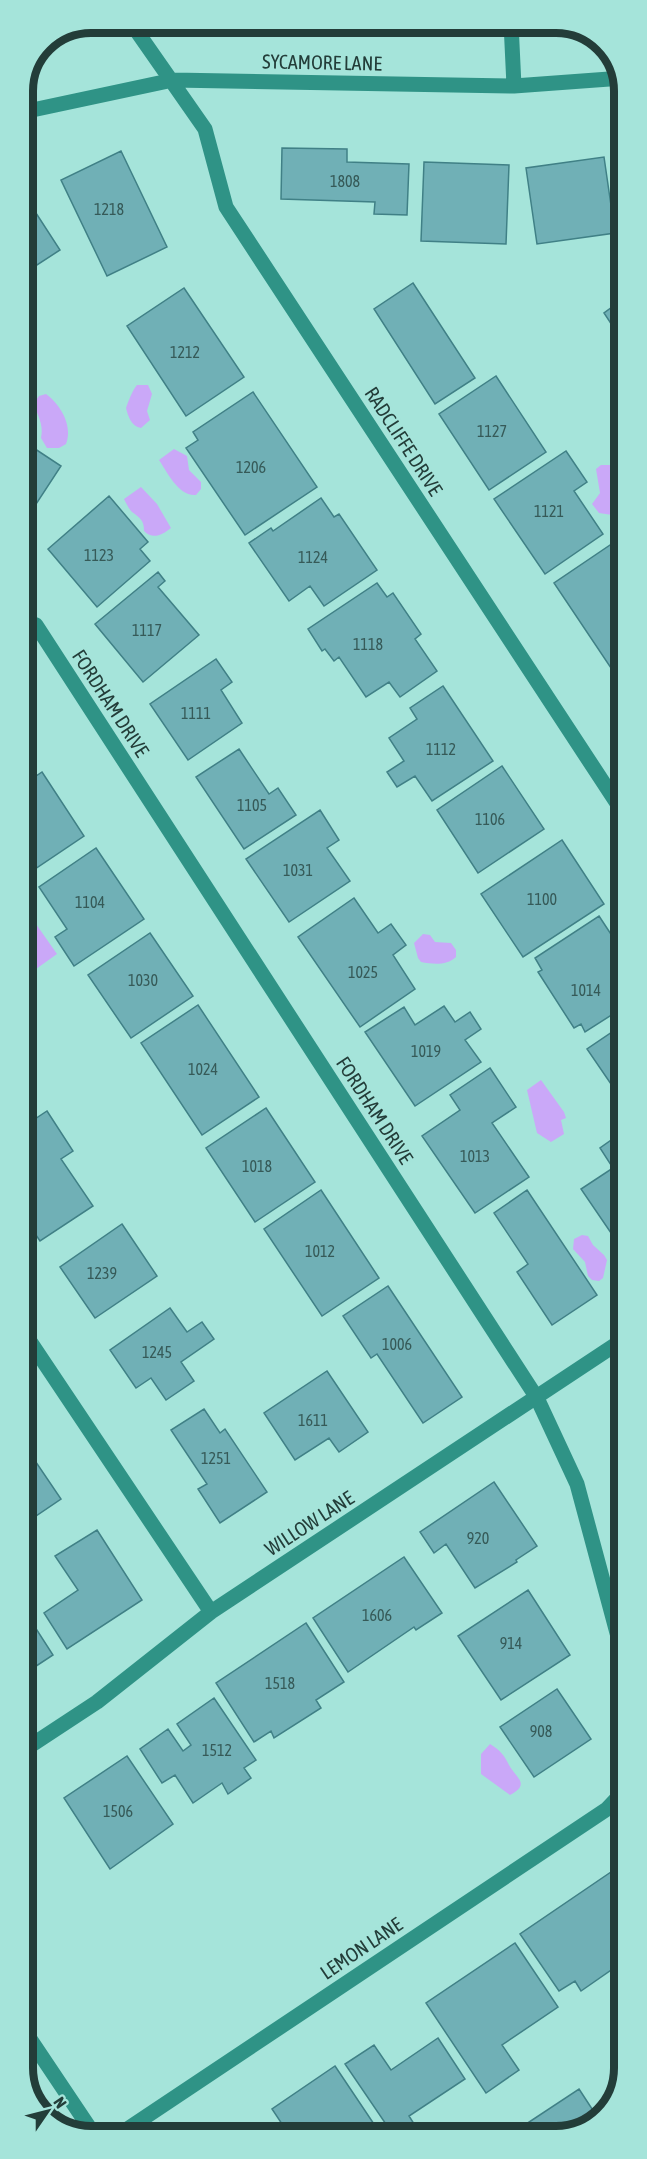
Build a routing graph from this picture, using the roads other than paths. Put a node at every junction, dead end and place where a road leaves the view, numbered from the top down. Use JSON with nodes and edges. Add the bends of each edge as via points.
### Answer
{"nodes":[{"id":1,"x":138,"y":33,"type":"edge"},
{"id":2,"x":511,"y":33,"type":"edge"},
{"id":3,"x":613,"y":79,"type":"edge"},
{"id":4,"x":173,"y":80,"type":"junction"},
{"id":5,"x":514,"y":86,"type":"junction"},
{"id":6,"x":33,"y":110,"type":"edge"},
{"id":7,"x":33,"y":624,"type":"edge"},
{"id":8,"x":614,"y":799,"type":"edge"},
{"id":9,"x":33,"y":1346,"type":"edge"},
{"id":10,"x":614,"y":1346,"type":"edge"},
{"id":11,"x":537,"y":1398,"type":"junction"},
{"id":12,"x":211,"y":1612,"type":"junction"},
{"id":13,"x":614,"y":1622,"type":"edge"},
{"id":14,"x":33,"y":1744,"type":"edge"},
{"id":15,"x":614,"y":1802,"type":"edge"},
{"id":16,"x":33,"y":2043,"type":"edge"},
{"id":17,"x":88,"y":2126,"type":"edge"},
{"id":18,"x":132,"y":2126,"type":"edge"}],
"edges":[{"from":1,"to":4,"type":"street","name":"RADCLIFFE DRIVE"},
{"from":2,"to":5,"type":"street"},
{"from":3,"to":5,"type":"street","name":"SYCAMORE LANE"},
{"from":4,"to":5,"type":"street","name":"SYCAMORE LANE"},
{"from":4,"to":6,"type":"street","name":"SYCAMORE LANE"},
{"from":4,"to":8,"type":"street","name":"RADCLIFFE DRIVE","via":[[205,129],[226,207]]},
{"from":7,"to":11,"type":"street","name":"FORDHAM DRIVE"},
{"from":9,"to":12,"type":"street"},
{"from":10,"to":11,"type":"street","name":"WILLOW LANE"},
{"from":11,"to":12,"type":"street","name":"WILLOW LANE"},
{"from":11,"to":13,"type":"street","name":"FORDHAM DRIVE","via":[[577,1484]]},
{"from":12,"to":14,"type":"street","name":"WILLOW LANE","via":[[97,1702]]},
{"from":15,"to":18,"type":"street","name":"LEMON LANE"},
{"from":16,"to":17,"type":"street"}]}
